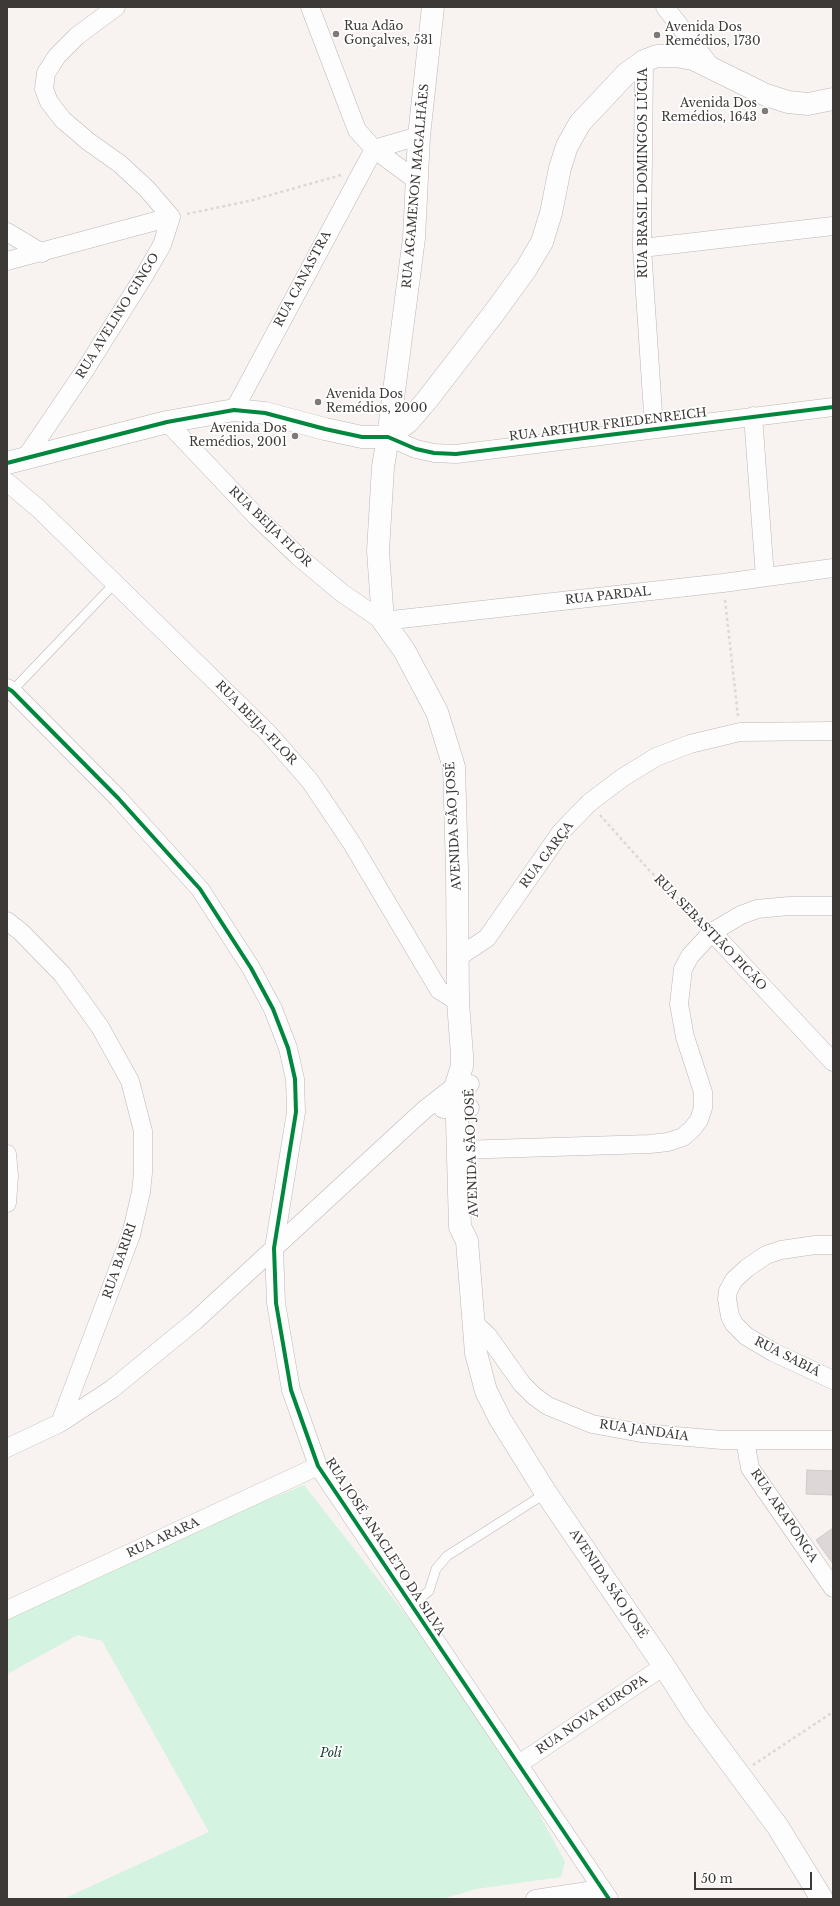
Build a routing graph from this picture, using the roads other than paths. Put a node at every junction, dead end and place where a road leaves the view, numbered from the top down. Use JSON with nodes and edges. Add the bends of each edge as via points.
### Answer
{"nodes":[{"id":1,"x":116,"y":7,"type":"edge"},
{"id":2,"x":310,"y":7,"type":"edge"},
{"id":3,"x":433,"y":7,"type":"edge"},
{"id":4,"x":665,"y":7,"type":"edge"},
{"id":5,"x":644,"y":61,"type":"junction"},
{"id":6,"x":712,"y":68,"type":"junction"},
{"id":7,"x":833,"y":99,"type":"edge"},
{"id":8,"x":419,"y":136,"type":"junction"},
{"id":9,"x":374,"y":149,"type":"junction"},
{"id":10,"x":416,"y":180,"type":"junction"},
{"id":11,"x":171,"y":217,"type":"junction"},
{"id":12,"x":833,"y":226,"type":"edge"},
{"id":13,"x":7,"y":232,"type":"edge"},
{"id":14,"x":642,"y":248,"type":"junction"},
{"id":15,"x":42,"y":253,"type":"junction"},
{"id":16,"x":7,"y":261,"type":"edge"},
{"id":17,"x":833,"y":407,"type":"edge"},
{"id":18,"x":234,"y":410,"type":"junction"},
{"id":19,"x":753,"y":416,"type":"junction"},
{"id":20,"x":167,"y":422,"type":"junction"},
{"id":21,"x":654,"y":428,"type":"junction"},
{"id":22,"x":388,"y":437,"type":"junction"},
{"id":23,"x":16,"y":460,"type":"edge"},
{"id":24,"x":7,"y":482,"type":"edge"},
{"id":25,"x":833,"y":568,"type":"edge"},
{"id":26,"x":765,"y":577,"type":"junction"},
{"id":27,"x":115,"y":583,"type":"junction"},
{"id":28,"x":383,"y":621,"type":"junction"},
{"id":29,"x":10,"y":689,"type":"edge"},
{"id":30,"x":833,"y":731,"type":"edge"},
{"id":31,"x":833,"y":906,"type":"edge"},
{"id":32,"x":7,"y":921,"type":"edge"},
{"id":33,"x":712,"y":932,"type":"junction"},
{"id":34,"x":457,"y":958,"type":"junction"},
{"id":35,"x":458,"y":1002,"type":"junction"},
{"id":36,"x":833,"y":1062,"type":"edge"},
{"id":37,"x":462,"y":1078,"type":"junction"},
{"id":38,"x":463,"y":1108,"type":"junction"},
{"id":39,"x":424,"y":1110,"type":"junction"},
{"id":40,"x":465,"y":1150,"type":"junction"},
{"id":41,"x":7,"y":1154,"type":"edge"},
{"id":42,"x":7,"y":1204,"type":"edge"},
{"id":43,"x":833,"y":1245,"type":"edge"},
{"id":44,"x":274,"y":1248,"type":"junction"},
{"id":45,"x":473,"y":1322,"type":"junction"},
{"id":46,"x":833,"y":1380,"type":"edge"},
{"id":47,"x":60,"y":1423,"type":"junction"},
{"id":48,"x":745,"y":1440,"type":"junction"},
{"id":49,"x":833,"y":1440,"type":"edge"},
{"id":50,"x":7,"y":1448,"type":"edge"},
{"id":51,"x":318,"y":1466,"type":"junction"},
{"id":52,"x":546,"y":1493,"type":"junction"},
{"id":53,"x":833,"y":1588,"type":"edge"},
{"id":54,"x":411,"y":1605,"type":"junction"},
{"id":55,"x":7,"y":1610,"type":"edge"},
{"id":56,"x":664,"y":1666,"type":"junction"},
{"id":57,"x":519,"y":1764,"type":"junction"},
{"id":58,"x":605,"y":1894,"type":"edge"},
{"id":59,"x":535,"y":1899,"type":"edge"},
{"id":60,"x":822,"y":1899,"type":"edge"}],
"edges":[{"from":1,"to":11,"type":"street","via":[[77,36],[56,56],[46,73],[44,89],[49,102],[63,120],[120,164],[147,189]]},
{"from":2,"to":9,"type":"street","via":[[357,130]]},
{"from":3,"to":8,"type":"main road","name":"RUA AGAMENON MAGALHÃES"},
{"from":4,"to":6,"type":"street"},
{"from":5,"to":6,"type":"main road","via":[[657,56],[675,56],[693,59]]},
{"from":5,"to":14,"type":"street","name":"RUA BRASIL DOMINGOS LÚCIA"},
{"from":5,"to":22,"type":"main road","via":[[626,74],[572,135],[560,168],[542,242],[526,269],[427,400],[408,422]]},
{"from":6,"to":7,"type":"main road","via":[[766,95],[788,102],[808,104]]},
{"from":8,"to":9,"type":"street"},
{"from":8,"to":10,"type":"main road","name":"RUA AGAMENON MAGALHÃES"},
{"from":9,"to":10,"type":"street"},
{"from":9,"to":18,"type":"street","name":"RUA CANASTRA"},
{"from":10,"to":22,"type":"main road","name":"RUA AGAMENON MAGALHÃES","via":[[414,238]]},
{"from":11,"to":15,"type":"street"},
{"from":11,"to":23,"type":"street","name":"RUA AVELINO GINGO","via":[[162,245],[85,370]]},
{"from":12,"to":14,"type":"street"},
{"from":13,"to":15,"type":"street"},
{"from":14,"to":21,"type":"street","name":"RUA BRASIL DOMINGOS LÚCIA"},
{"from":15,"to":16,"type":"street"},
{"from":17,"to":19,"type":"street","name":"RUA ARTHUR FRIEDENREICH"},
{"from":18,"to":20,"type":"main road"},
{"from":18,"to":22,"type":"main road","via":[[265,412],[325,429],[362,436]]},
{"from":19,"to":21,"type":"street","name":"RUA ARTHUR FRIEDENREICH"},
{"from":19,"to":26,"type":"street"},
{"from":20,"to":23,"type":"main road"},
{"from":20,"to":28,"type":"street","name":"RUA BEIJA FLÔR","via":[[257,517],[299,557]]},
{"from":21,"to":22,"type":"street","name":"RUA ARTHUR FRIEDENREICH","via":[[456,454],[416,449]]},
{"from":22,"to":28,"type":"main road","via":[[383,467],[378,552]]},
{"from":24,"to":27,"type":"street","name":"RUA BEIJA-FLOR","via":[[39,509]]},
{"from":25,"to":26,"type":"street","name":"RUA PARDAL"},
{"from":26,"to":28,"type":"street","name":"RUA PARDAL"},
{"from":27,"to":29,"type":"lane"},
{"from":27,"to":35,"type":"street","name":"RUA BEIJA-FLOR","via":[[269,734],[310,781],[351,842],[439,990]]},
{"from":28,"to":34,"type":"main road","name":"AVENIDA SÃO JOSÉ","via":[[404,650],[437,712],[454,767]]},
{"from":29,"to":44,"type":"street","name":"RUA JOSÉ ANACLETO DA SILVA","via":[[118,798],[200,889],[251,968],[273,1009],[288,1048],[295,1079],[296,1112]]},
{"from":30,"to":34,"type":"street","name":"RUA GARÇA","via":[[740,732],[690,744],[656,757],[589,803],[561,832],[487,938]]},
{"from":31,"to":33,"type":"street","via":[[757,909]]},
{"from":32,"to":47,"type":"street","name":"RUA BARIRI","via":[[62,974],[100,1027],[130,1081],[143,1131],[141,1192],[131,1235]]},
{"from":33,"to":36,"type":"street","name":"RUA SEBASTIÃO PICÃO"},
{"from":33,"to":40,"type":"street","via":[[690,956],[680,986],[679,1004],[685,1037],[703,1092],[703,1108],[699,1120],[683,1137],[650,1144]]},
{"from":34,"to":35,"type":"main road","name":"AVENIDA SÃO JOSÉ"},
{"from":35,"to":37,"type":"main road","name":"AVENIDA SÃO JOSÉ"},
{"from":37,"to":38,"type":"main road","name":"AVENIDA SÃO JOSÉ"},
{"from":37,"to":39,"type":"street"},
{"from":38,"to":39,"type":"street"},
{"from":38,"to":40,"type":"main road","name":"AVENIDA SÃO JOSÉ"},
{"from":39,"to":44,"type":"street"},
{"from":40,"to":45,"type":"main road","name":"AVENIDA SÃO JOSÉ","via":[[475,1226],[467,1241]]},
{"from":41,"to":42,"type":"street"},
{"from":43,"to":46,"type":"street","name":"RUA SABIÁ","via":[[781,1250],[766,1255],[734,1280],[727,1298],[730,1316],[746,1336],[773,1352]]},
{"from":44,"to":47,"type":"street","via":[[196,1321],[156,1354],[112,1389]]},
{"from":44,"to":51,"type":"street","name":"RUA JOSÉ ANACLETO DA SILVA","via":[[276,1302],[291,1390]]},
{"from":45,"to":48,"type":"street","name":"RUA JANDÁIA","via":[[488,1336],[522,1384],[534,1396],[568,1416],[592,1424],[641,1433]]},
{"from":45,"to":52,"type":"main road","name":"AVENIDA SÃO JOSÉ","via":[[476,1353],[486,1391],[500,1419]]},
{"from":47,"to":50,"type":"street"},
{"from":48,"to":49,"type":"street","name":"RUA JANDÁIA"},
{"from":48,"to":53,"type":"street","name":"RUA ARAPONGA","via":[[750,1468]]},
{"from":51,"to":54,"type":"street","name":"RUA JOSÉ ANACLETO DA SILVA"},
{"from":51,"to":55,"type":"street","name":"RUA ARARA"},
{"from":52,"to":54,"type":"lane","via":[[446,1556],[436,1569],[429,1591]]},
{"from":52,"to":56,"type":"main road","name":"AVENIDA SÃO JOSÉ"},
{"from":54,"to":57,"type":"street","name":"RUA JOSÉ ANACLETO DA SILVA"},
{"from":56,"to":57,"type":"street","name":"RUA NOVA EUROPA"},
{"from":56,"to":60,"type":"main road","name":"AVENIDA SÃO JOSÉ","via":[[695,1716],[778,1827]]},
{"from":57,"to":58,"type":"street","name":"RUA JOSÉ ANACLETO DA SILVA"},
{"from":58,"to":59,"type":"street"}]}
